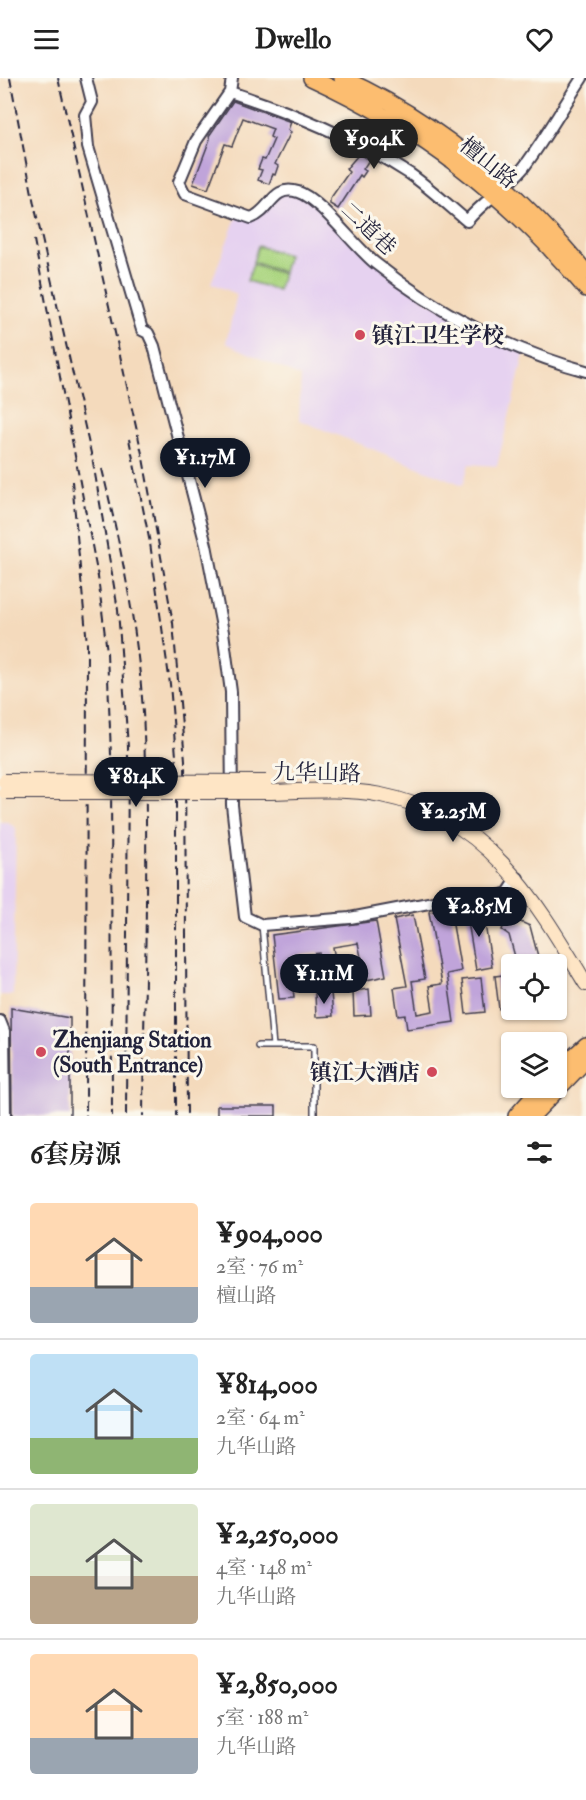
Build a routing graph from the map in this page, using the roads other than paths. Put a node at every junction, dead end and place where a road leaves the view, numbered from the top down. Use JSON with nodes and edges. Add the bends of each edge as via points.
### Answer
{"nodes":[{"id":1,"x":86,"y":78,"type":"edge"},
{"id":2,"x":232,"y":78,"type":"edge"},
{"id":3,"x":311,"y":78,"type":"edge"},
{"id":4,"x":342,"y":78,"type":"edge"},
{"id":5,"x":582,"y":78,"type":"edge"},
{"id":6,"x":230,"y":92,"type":"junction"},
{"id":7,"x":501,"y":190,"type":"junction"},
{"id":8,"x":586,"y":272,"type":"edge"},
{"id":9,"x":586,"y":289,"type":"edge"},
{"id":10,"x":586,"y":371,"type":"edge"},
{"id":11,"x":3,"y":787,"type":"edge"},
{"id":12,"x":266,"y":787,"type":"junction"},
{"id":13,"x":518,"y":878,"type":"junction"},
{"id":14,"x":262,"y":925,"type":"junction"},
{"id":15,"x":586,"y":969,"type":"edge"},
{"id":16,"x":586,"y":984,"type":"edge"},
{"id":17,"x":0,"y":1021,"type":"edge"},
{"id":18,"x":586,"y":1045,"type":"edge"},
{"id":19,"x":258,"y":1046,"type":"dead end"},
{"id":20,"x":273,"y":1046,"type":"junction"},
{"id":21,"x":586,"y":1060,"type":"edge"},
{"id":22,"x":567,"y":1062,"type":"edge"},
{"id":23,"x":532,"y":1098,"type":"edge"},
{"id":24,"x":5,"y":1116,"type":"edge"},
{"id":25,"x":314,"y":1116,"type":"edge"},
{"id":26,"x":516,"y":1116,"type":"edge"},
{"id":27,"x":532,"y":1116,"type":"edge"}],
"edges":[{"from":1,"to":14,"type":"street","via":[[92,102],[85,115],[88,147],[142,330],[154,346],[206,545],[231,692],[232,805],[245,917]]},
{"from":2,"to":6,"type":"street","name":"二道巷"},
{"from":3,"to":7,"type":"main road","name":"檀山路","via":[[358,99]]},
{"from":4,"to":7,"type":"main road","name":"檀山路","via":[[412,116],[461,149]]},
{"from":5,"to":7,"type":"street","via":[[524,167]]},
{"from":6,"to":7,"type":"street","via":[[298,115],[350,139],[411,175],[467,221],[480,204]]},
{"from":6,"to":10,"type":"street","name":"二道巷","via":[[196,141],[179,182],[185,194],[251,218],[261,214],[274,194],[283,190],[300,192],[373,262],[424,299],[525,351]]},
{"from":7,"to":8,"type":"main road","name":"檀山路"},
{"from":7,"to":9,"type":"main road","name":"檀山路"},
{"from":11,"to":12,"type":"main road","name":"九华山路","bridge":true},
{"from":12,"to":13,"type":"main road","name":"九华山路","via":[[380,795],[413,804],[466,833],[495,854]]},
{"from":12,"to":15,"type":"main road","name":"九华山路","via":[[343,784],[382,788],[447,811],[524,874]]},
{"from":13,"to":14,"type":"street","via":[[508,893],[489,899],[460,897],[350,918]]},
{"from":13,"to":16,"type":"main road","name":"九华山路"},
{"from":14,"to":20,"type":"lane"},
{"from":17,"to":24,"type":"street","via":[[4,1031]]},
{"from":18,"to":22,"type":"main road"},
{"from":19,"to":20,"type":"lane"},
{"from":20,"to":25,"type":"lane","via":[[314,1046]]},
{"from":21,"to":27,"type":"main road"},
{"from":23,"to":26,"type":"main road"}]}
